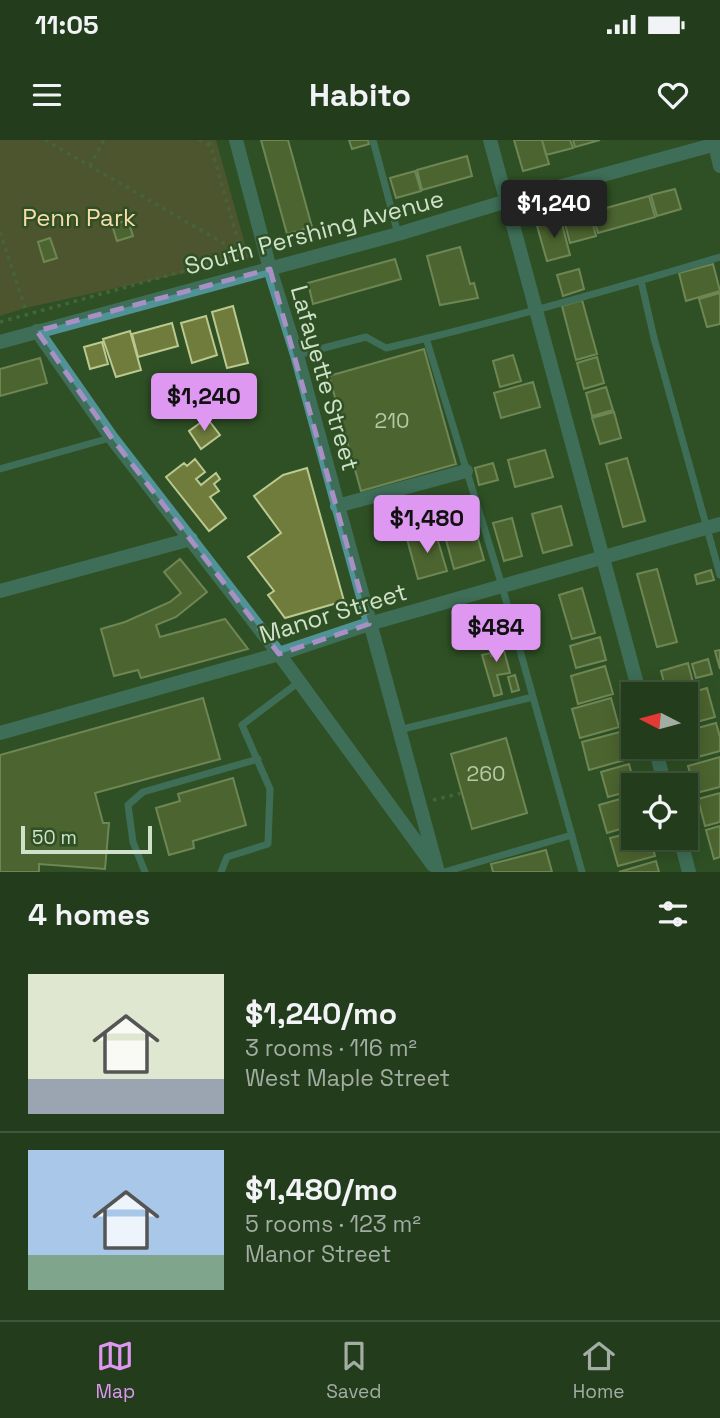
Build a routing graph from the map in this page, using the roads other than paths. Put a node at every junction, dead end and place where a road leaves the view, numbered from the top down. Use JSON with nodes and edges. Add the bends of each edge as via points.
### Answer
{"nodes":[{"id":1,"x":236,"y":140,"type":"edge"},
{"id":2,"x":373,"y":140,"type":"edge"},
{"id":3,"x":490,"y":140,"type":"edge"},
{"id":4,"x":716,"y":142,"type":"edge"},
{"id":5,"x":720,"y":166,"type":"edge"},
{"id":6,"x":507,"y":201,"type":"junction"},
{"id":7,"x":398,"y":234,"type":"junction"},
{"id":8,"x":720,"y":257,"type":"edge"},
{"id":9,"x":270,"y":269,"type":"junction"},
{"id":10,"x":641,"y":281,"type":"junction"},
{"id":11,"x":537,"y":309,"type":"junction"},
{"id":12,"x":37,"y":331,"type":"junction"},
{"id":13,"x":426,"y":338,"type":"junction"},
{"id":14,"x":0,"y":342,"type":"edge"},
{"id":15,"x":297,"y":355,"type":"junction"},
{"id":16,"x":111,"y":438,"type":"junction"},
{"id":17,"x":0,"y":469,"type":"edge"},
{"id":18,"x":466,"y":471,"type":"junction"},
{"id":19,"x":337,"y":506,"type":"junction"},
{"id":20,"x":713,"y":526,"type":"edge"},
{"id":21,"x":191,"y":539,"type":"junction"},
{"id":22,"x":603,"y":559,"type":"junction"},
{"id":23,"x":720,"y":575,"type":"edge"},
{"id":24,"x":502,"y":586,"type":"junction"},
{"id":25,"x":0,"y":591,"type":"edge"},
{"id":26,"x":369,"y":624,"type":"junction"},
{"id":27,"x":279,"y":654,"type":"junction"},
{"id":28,"x":299,"y":682,"type":"junction"},
{"id":29,"x":636,"y":682,"type":"edge"},
{"id":30,"x":533,"y":697,"type":"junction"},
{"id":31,"x":399,"y":730,"type":"junction"},
{"id":32,"x":0,"y":733,"type":"edge"},
{"id":33,"x":258,"y":759,"type":"junction"},
{"id":34,"x":572,"y":835,"type":"junction"},
{"id":35,"x":683,"y":850,"type":"edge"},
{"id":36,"x":145,"y":872,"type":"edge"},
{"id":37,"x":221,"y":872,"type":"edge"},
{"id":38,"x":438,"y":872,"type":"edge"},
{"id":39,"x":444,"y":872,"type":"edge"},
{"id":40,"x":582,"y":872,"type":"edge"},
{"id":41,"x":689,"y":872,"type":"edge"}],
"edges":[{"from":1,"to":9,"type":"street","name":"Lafayette Street"},
{"from":2,"to":7,"type":"lane"},
{"from":3,"to":6,"type":"street"},
{"from":4,"to":5,"type":"street"},
{"from":4,"to":6,"type":"street","name":"South Pershing Avenue"},
{"from":6,"to":7,"type":"street","name":"South Pershing Avenue"},
{"from":6,"to":11,"type":"street"},
{"from":7,"to":9,"type":"street","name":"South Pershing Avenue"},
{"from":8,"to":10,"type":"lane"},
{"from":9,"to":12,"type":"street","name":"South Pershing Avenue"},
{"from":9,"to":15,"type":"street","name":"Lafayette Street"},
{"from":10,"to":11,"type":"lane"},
{"from":10,"to":20,"type":"lane","via":[[698,493]]},
{"from":11,"to":13,"type":"lane"},
{"from":11,"to":22,"type":"street"},
{"from":12,"to":14,"type":"street","name":"South Pershing Avenue"},
{"from":12,"to":16,"type":"street"},
{"from":13,"to":15,"type":"lane","via":[[386,348],[366,337]]},
{"from":13,"to":18,"type":"lane"},
{"from":15,"to":19,"type":"street","name":"Lafayette Street"},
{"from":16,"to":17,"type":"lane"},
{"from":16,"to":21,"type":"street"},
{"from":18,"to":19,"type":"street"},
{"from":18,"to":24,"type":"lane"},
{"from":19,"to":26,"type":"street","name":"Lafayette Street"},
{"from":20,"to":22,"type":"street","name":"Manor Street"},
{"from":20,"to":23,"type":"lane"},
{"from":21,"to":25,"type":"street"},
{"from":21,"to":27,"type":"street"},
{"from":22,"to":24,"type":"street","name":"Manor Street"},
{"from":22,"to":29,"type":"street"},
{"from":24,"to":26,"type":"street","name":"Manor Street"},
{"from":24,"to":30,"type":"lane"},
{"from":26,"to":27,"type":"street","name":"Manor Street"},
{"from":26,"to":31,"type":"street","name":"Lafayette Street"},
{"from":27,"to":28,"type":"street"},
{"from":27,"to":32,"type":"street","name":"Manor Street"},
{"from":28,"to":33,"type":"lane","via":[[242,724]]},
{"from":28,"to":38,"type":"street"},
{"from":30,"to":31,"type":"lane"},
{"from":30,"to":34,"type":"lane"},
{"from":31,"to":38,"type":"street","name":"Lafayette Street"},
{"from":33,"to":36,"type":"lane","via":[[143,792],[128,805],[133,842]]},
{"from":33,"to":37,"type":"lane","via":[[270,789],[268,844],[227,857]]},
{"from":34,"to":39,"type":"lane"},
{"from":34,"to":40,"type":"lane"},
{"from":35,"to":41,"type":"street"}]}
